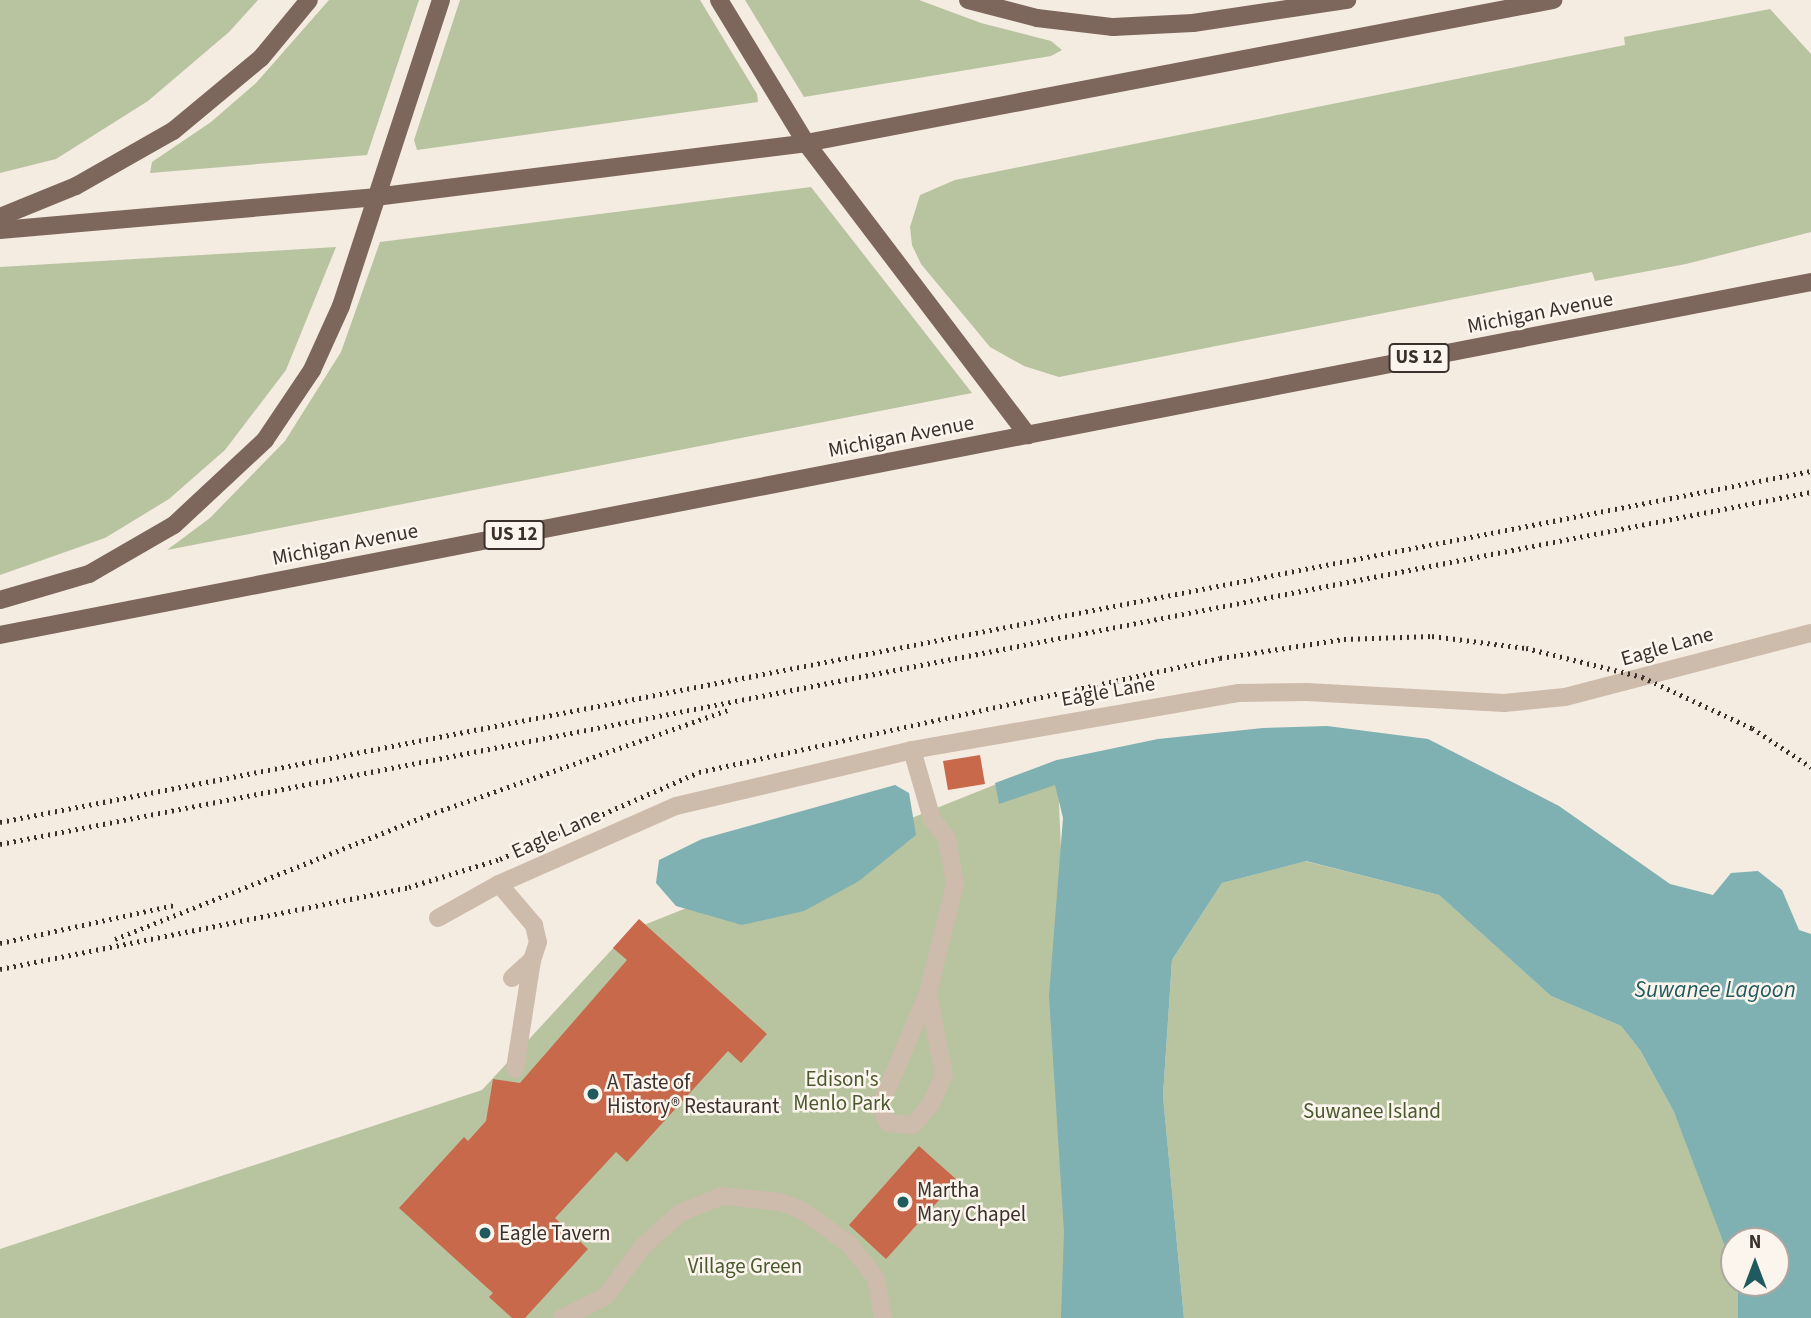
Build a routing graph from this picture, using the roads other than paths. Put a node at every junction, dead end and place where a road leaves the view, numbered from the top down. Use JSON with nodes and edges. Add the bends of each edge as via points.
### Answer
{"nodes":[{"id":1,"x":309,"y":0,"type":"edge"},
{"id":2,"x":441,"y":0,"type":"edge"},
{"id":3,"x":719,"y":0,"type":"edge"},
{"id":4,"x":968,"y":0,"type":"edge"},
{"id":5,"x":1348,"y":0,"type":"edge"},
{"id":6,"x":1553,"y":0,"type":"edge"},
{"id":7,"x":806,"y":143,"type":"junction"},
{"id":8,"x":374,"y":197,"type":"junction"},
{"id":9,"x":0,"y":217,"type":"edge"},
{"id":10,"x":0,"y":230,"type":"edge"},
{"id":11,"x":1811,"y":282,"type":"edge"},
{"id":12,"x":1028,"y":435,"type":"junction"},
{"id":13,"x":0,"y":600,"type":"edge"},
{"id":14,"x":1811,"y":633,"type":"edge"},
{"id":15,"x":0,"y":635,"type":"edge"},
{"id":16,"x":912,"y":750,"type":"junction"},
{"id":17,"x":499,"y":884,"type":"junction"},
{"id":18,"x":438,"y":918,"type":"dead end"},
{"id":19,"x":532,"y":960,"type":"junction"},
{"id":20,"x":512,"y":978,"type":"dead end"},
{"id":21,"x":928,"y":993,"type":"junction"},
{"id":22,"x":515,"y":1069,"type":"dead end"},
{"id":23,"x":562,"y":1318,"type":"edge"},
{"id":24,"x":883,"y":1318,"type":"edge"}],
"edges":[{"from":1,"to":9,"type":"main road","via":[[261,58],[173,131],[87,181]]},
{"from":2,"to":8,"type":"main road"},
{"from":3,"to":7,"type":"main road"},
{"from":4,"to":5,"type":"main road","via":[[1059,22],[1128,27],[1193,23]]},
{"from":6,"to":7,"type":"main road"},
{"from":7,"to":8,"type":"main road"},
{"from":7,"to":12,"type":"main road"},
{"from":8,"to":10,"type":"main road"},
{"from":8,"to":13,"type":"main road","via":[[341,306],[312,370],[265,440],[174,525],[89,574]]},
{"from":11,"to":12,"type":"main road","name":"Michigan Avenue","number":"US 12"},
{"from":12,"to":15,"type":"main road","name":"Michigan Avenue","number":"US 12"},
{"from":14,"to":16,"type":"street","name":"Eagle Lane","via":[[1565,697],[1504,703],[1307,692],[1239,693]]},
{"from":16,"to":17,"type":"street","name":"Eagle Lane","via":[[676,806]]},
{"from":16,"to":21,"type":"street","via":[[932,819],[947,838],[956,884]]},
{"from":17,"to":18,"type":"street","name":"Eagle Lane"},
{"from":17,"to":19,"type":"street","via":[[534,925],[538,942]]},
{"from":19,"to":20,"type":"street"},
{"from":19,"to":22,"type":"street"},
{"from":21,"to":21,"type":"street","via":[[880,1106],[888,1123],[913,1125],[931,1104],[944,1074]]},
{"from":23,"to":24,"type":"street","via":[[606,1296],[643,1246],[680,1213],[722,1196],[781,1202],[801,1210],[849,1244],[876,1278]]}]}
